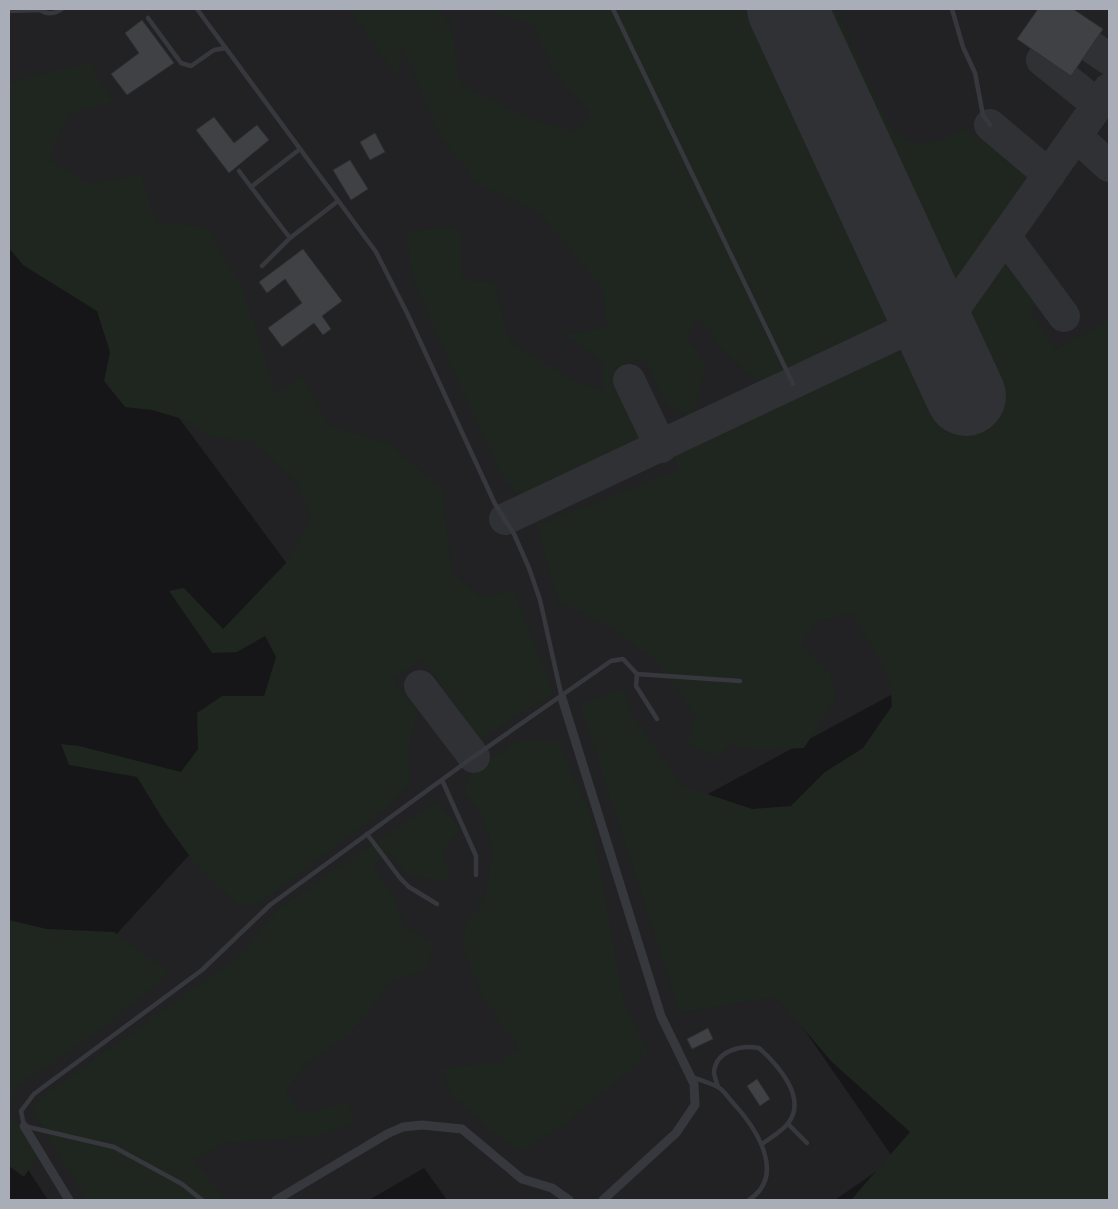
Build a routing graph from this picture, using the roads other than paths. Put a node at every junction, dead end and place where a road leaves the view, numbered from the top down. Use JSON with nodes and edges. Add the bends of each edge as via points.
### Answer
{"nodes":[{"id":1,"x":62,"y":9,"type":"edge"},
{"id":2,"x":197,"y":9,"type":"edge"},
{"id":3,"x":613,"y":9,"type":"edge"},
{"id":4,"x":952,"y":9,"type":"edge"},
{"id":5,"x":39,"y":10,"type":"edge"},
{"id":6,"x":9,"y":11,"type":"edge"},
{"id":7,"x":148,"y":18,"type":"dead end"},
{"id":8,"x":226,"y":48,"type":"junction"},
{"id":9,"x":990,"y":125,"type":"dead end"},
{"id":10,"x":300,"y":149,"type":"junction"},
{"id":11,"x":239,"y":171,"type":"dead end"},
{"id":12,"x":251,"y":187,"type":"junction"},
{"id":13,"x":338,"y":201,"type":"junction"},
{"id":14,"x":290,"y":238,"type":"junction"},
{"id":15,"x":262,"y":266,"type":"dead end"},
{"id":16,"x":792,"y":384,"type":"dead end"},
{"id":17,"x":637,"y":674,"type":"junction"},
{"id":18,"x":740,"y":681,"type":"dead end"},
{"id":19,"x":562,"y":698,"type":"junction"},
{"id":20,"x":657,"y":719,"type":"dead end"},
{"id":21,"x":442,"y":780,"type":"junction"},
{"id":22,"x":367,"y":834,"type":"junction"},
{"id":23,"x":476,"y":875,"type":"dead end"},
{"id":24,"x":437,"y":904,"type":"dead end"},
{"id":25,"x":691,"y":1077,"type":"junction"},
{"id":26,"x":718,"y":1087,"type":"junction"},
{"id":27,"x":788,"y":1124,"type":"junction"},
{"id":28,"x":24,"y":1126,"type":"junction"},
{"id":29,"x":762,"y":1144,"type":"junction"},
{"id":30,"x":807,"y":1144,"type":"dead end"},
{"id":31,"x":70,"y":1200,"type":"edge"},
{"id":32,"x":202,"y":1200,"type":"edge"},
{"id":33,"x":276,"y":1200,"type":"edge"},
{"id":34,"x":569,"y":1200,"type":"edge"},
{"id":35,"x":603,"y":1200,"type":"edge"},
{"id":36,"x":749,"y":1200,"type":"edge"}],
"edges":[{"from":1,"to":5,"type":"lane","via":[[56,13]]},
{"from":2,"to":8,"type":"lane"},
{"from":3,"to":16,"type":"lane"},
{"from":4,"to":9,"type":"lane","via":[[975,73],[983,115]]},
{"from":5,"to":6,"type":"lane"},
{"from":7,"to":8,"type":"lane","via":[[181,63],[191,66],[214,50]]},
{"from":8,"to":10,"type":"lane"},
{"from":10,"to":12,"type":"lane"},
{"from":10,"to":13,"type":"lane"},
{"from":11,"to":12,"type":"lane"},
{"from":12,"to":14,"type":"lane"},
{"from":13,"to":14,"type":"lane"},
{"from":13,"to":19,"type":"lane","via":[[376,252],[496,504],[514,534],[540,600]]},
{"from":14,"to":15,"type":"lane"},
{"from":17,"to":18,"type":"lane"},
{"from":17,"to":19,"type":"lane","via":[[623,659],[611,661]]},
{"from":17,"to":20,"type":"lane","via":[[636,686]]},
{"from":19,"to":21,"type":"lane"},
{"from":19,"to":25,"type":"street","via":[[661,1016]]},
{"from":21,"to":22,"type":"lane"},
{"from":21,"to":23,"type":"lane","via":[[476,856]]},
{"from":22,"to":24,"type":"lane","via":[[409,887]]},
{"from":22,"to":28,"type":"lane","via":[[270,905],[202,970],[34,1094],[21,1112]]},
{"from":25,"to":26,"type":"lane"},
{"from":25,"to":35,"type":"street","via":[[694,1106],[676,1133]]},
{"from":26,"to":27,"type":"lane","via":[[714,1073],[717,1063],[726,1054],[735,1049],[759,1048],[778,1067],[795,1102]]},
{"from":26,"to":29,"type":"lane","via":[[746,1117]]},
{"from":27,"to":29,"type":"lane"},
{"from":27,"to":30,"type":"lane"},
{"from":28,"to":31,"type":"street"},
{"from":28,"to":32,"type":"lane","via":[[114,1147],[182,1184]]},
{"from":29,"to":36,"type":"lane","via":[[767,1161],[766,1182]]},
{"from":33,"to":34,"type":"street","via":[[386,1134],[403,1127],[422,1125],[462,1129],[522,1179],[552,1188]]}]}
